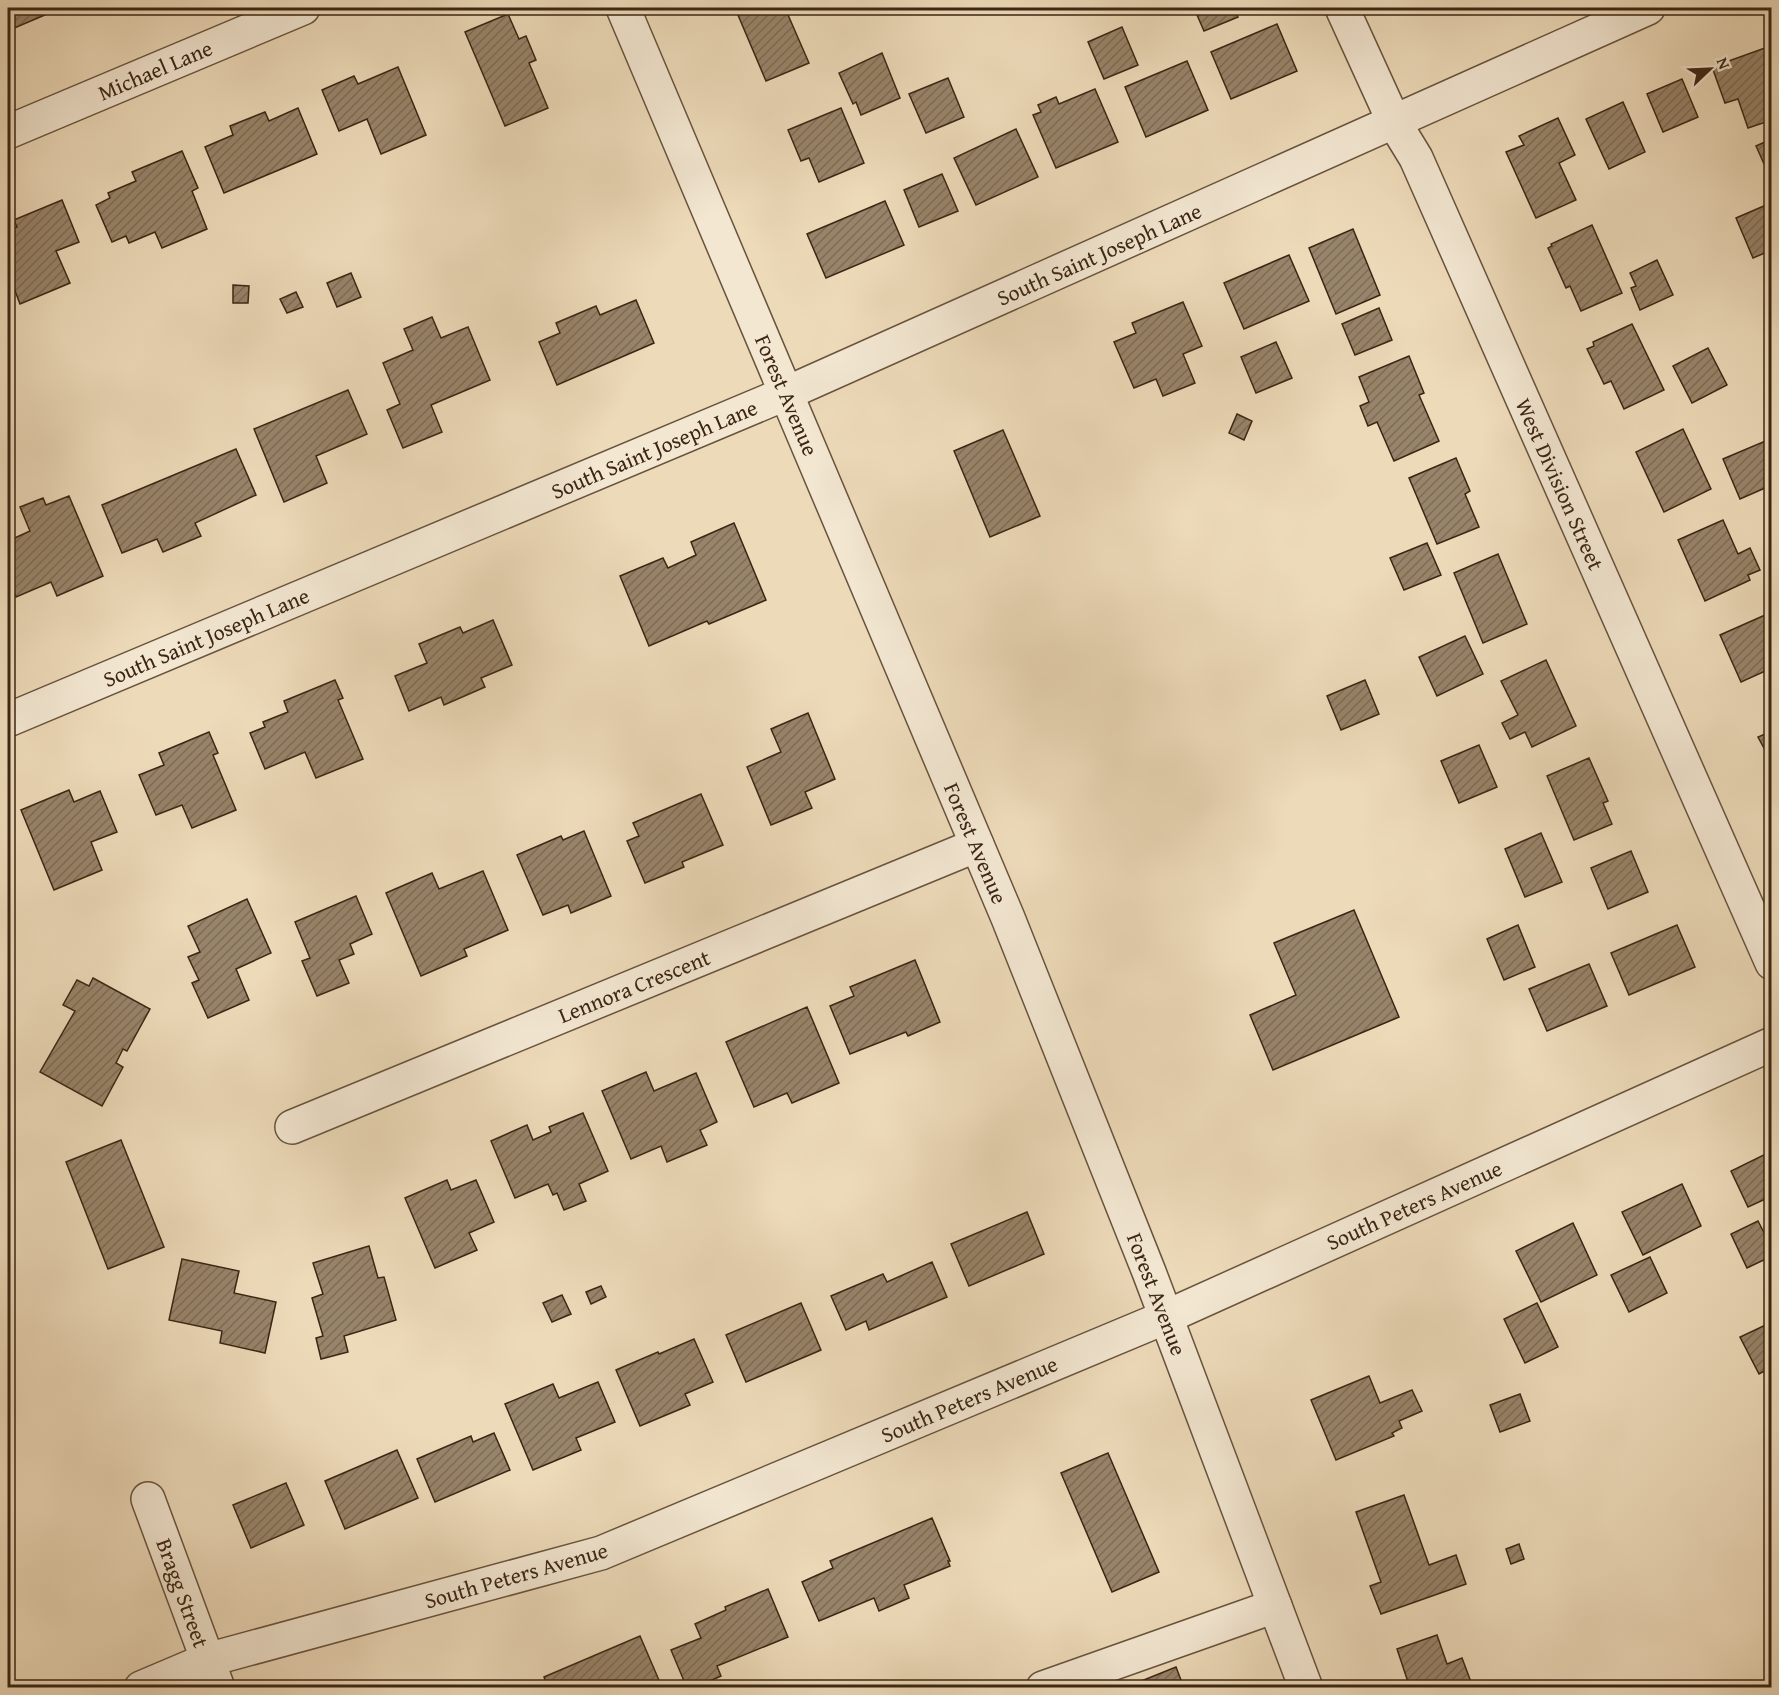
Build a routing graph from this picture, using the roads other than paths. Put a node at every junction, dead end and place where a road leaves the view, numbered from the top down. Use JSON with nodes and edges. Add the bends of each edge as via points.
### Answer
{"nodes":[{"id":1,"x":303,"y":8,"type":"edge"},
{"id":2,"x":623,"y":8,"type":"edge"},
{"id":3,"x":1342,"y":8,"type":"edge"},
{"id":4,"x":1648,"y":8,"type":"edge"},
{"id":5,"x":1394,"y":122,"type":"junction"},
{"id":6,"x":8,"y":132,"type":"edge"},
{"id":7,"x":787,"y":393,"type":"junction"},
{"id":8,"x":8,"y":720,"type":"edge"},
{"id":9,"x":977,"y":844,"type":"junction"},
{"id":10,"x":1772,"y":963,"type":"edge"},
{"id":11,"x":1772,"y":1044,"type":"edge"},
{"id":12,"x":292,"y":1127,"type":"dead end"},
{"id":13,"x":1166,"y":1317,"type":"junction"},
{"id":14,"x":148,"y":1499,"type":"dead end"},
{"id":15,"x":1275,"y":1606,"type":"junction"},
{"id":16,"x":213,"y":1674,"type":"edge"},
{"id":17,"x":141,"y":1688,"type":"edge"},
{"id":18,"x":1043,"y":1688,"type":"edge"},
{"id":19,"x":1306,"y":1688,"type":"edge"}],
"edges":[{"from":1,"to":6,"type":"street","name":"Michael Lane"},
{"from":2,"to":7,"type":"street","name":"Forest Avenue"},
{"from":3,"to":5,"type":"street","name":"West Division Street"},
{"from":4,"to":5,"type":"street","name":"South Saint Joseph Lane"},
{"from":5,"to":7,"type":"street","name":"South Saint Joseph Lane"},
{"from":5,"to":10,"type":"street","name":"West Division Street","via":[[1416,158]]},
{"from":7,"to":8,"type":"street","name":"South Saint Joseph Lane"},
{"from":7,"to":9,"type":"street","name":"Forest Avenue"},
{"from":9,"to":12,"type":"street","name":"Lennora Crescent"},
{"from":9,"to":13,"type":"street","name":"Forest Avenue"},
{"from":11,"to":13,"type":"street","name":"South Peters Avenue"},
{"from":13,"to":15,"type":"street","name":"Forest Avenue"},
{"from":13,"to":16,"type":"street","name":"South Peters Avenue","via":[[602,1553]]},
{"from":14,"to":16,"type":"street","name":"Bragg Street"},
{"from":15,"to":18,"type":"street"},
{"from":15,"to":19,"type":"street","name":"Forest Avenue"},
{"from":16,"to":17,"type":"street","name":"South Peters Avenue"}]}
